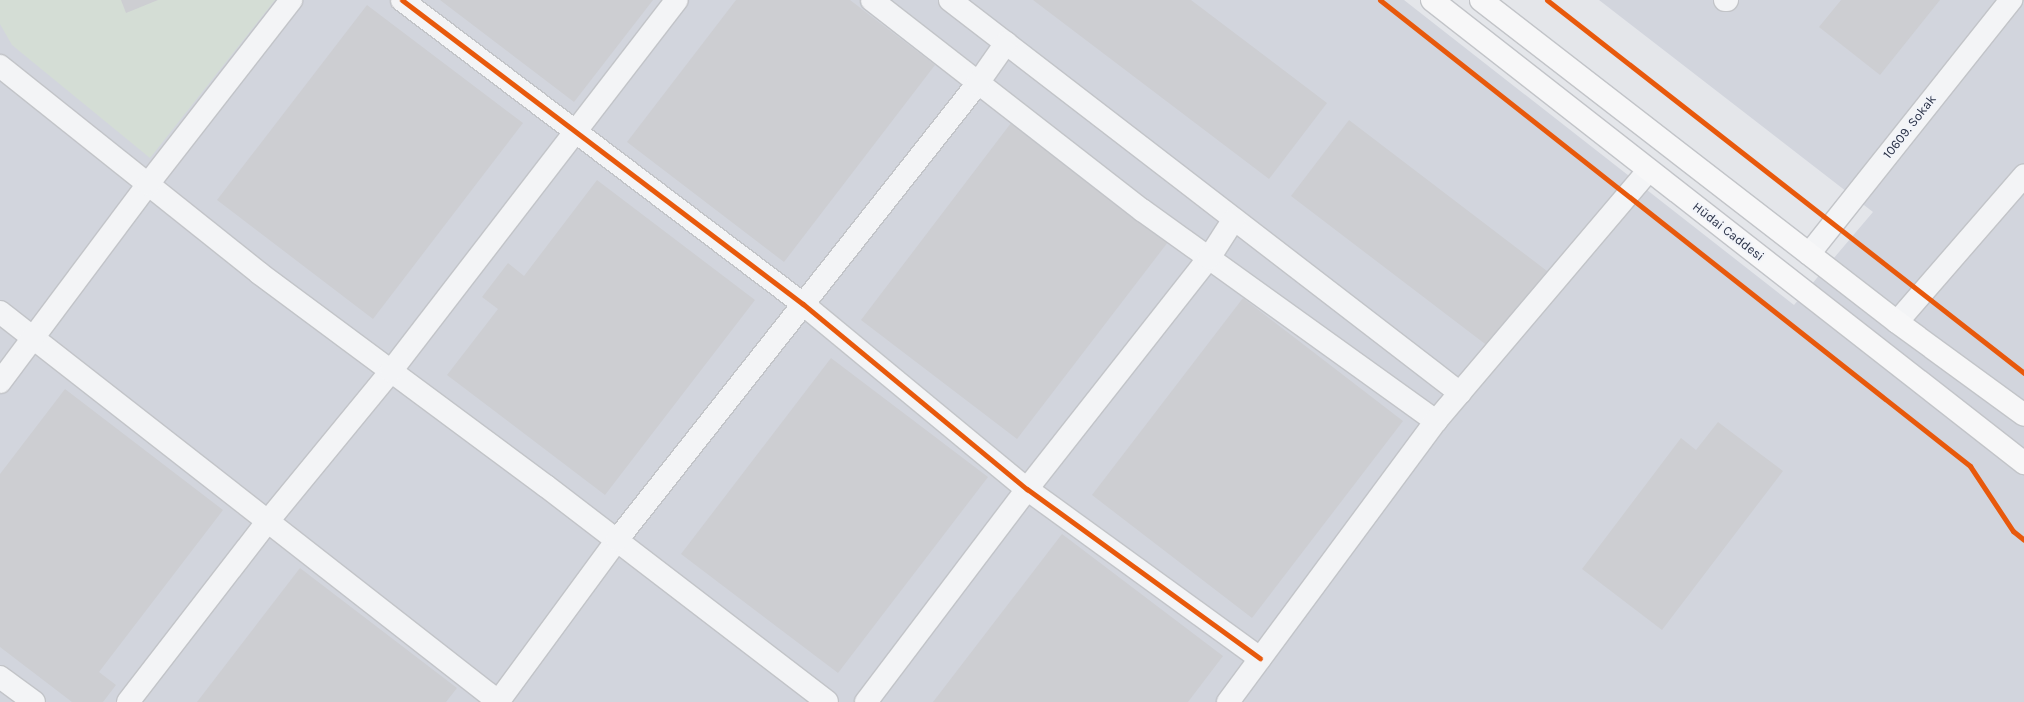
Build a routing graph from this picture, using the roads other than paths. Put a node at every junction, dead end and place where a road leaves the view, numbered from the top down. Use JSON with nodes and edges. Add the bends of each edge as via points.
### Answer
{"nodes":[{"id":1,"x":291,"y":0,"type":"edge"},
{"id":2,"x":402,"y":0,"type":"edge"},
{"id":3,"x":677,"y":0,"type":"edge"},
{"id":4,"x":872,"y":0,"type":"edge"},
{"id":5,"x":950,"y":0,"type":"edge"},
{"id":6,"x":1432,"y":0,"type":"edge"},
{"id":7,"x":1481,"y":0,"type":"edge"},
{"id":8,"x":2010,"y":0,"type":"edge"},
{"id":9,"x":1006,"y":43,"type":"junction"},
{"id":10,"x":0,"y":66,"type":"edge"},
{"id":11,"x":978,"y":83,"type":"junction"},
{"id":12,"x":575,"y":132,"type":"junction"},
{"id":13,"x":1649,"y":170,"type":"junction"},
{"id":14,"x":2024,"y":176,"type":"edge"},
{"id":15,"x":148,"y":184,"type":"junction"},
{"id":16,"x":1234,"y":218,"type":"junction"},
{"id":17,"x":1809,"y":254,"type":"junction"},
{"id":18,"x":1209,"y":258,"type":"junction"},
{"id":19,"x":803,"y":304,"type":"junction"},
{"id":20,"x":0,"y":312,"type":"edge"},
{"id":21,"x":1897,"y":322,"type":"junction"},
{"id":22,"x":34,"y":337,"type":"junction"},
{"id":23,"x":391,"y":371,"type":"junction"},
{"id":24,"x":0,"y":382,"type":"edge"},
{"id":25,"x":1460,"y":393,"type":"junction"},
{"id":26,"x":2024,"y":415,"type":"edge"},
{"id":27,"x":1436,"y":421,"type":"junction"},
{"id":28,"x":2024,"y":463,"type":"edge"},
{"id":29,"x":1027,"y":489,"type":"junction"},
{"id":30,"x":268,"y":521,"type":"junction"},
{"id":31,"x":617,"y":540,"type":"junction"},
{"id":32,"x":1260,"y":658,"type":"junction"},
{"id":33,"x":0,"y":677,"type":"edge"},
{"id":34,"x":34,"y":702,"type":"edge"},
{"id":35,"x":128,"y":702,"type":"edge"},
{"id":36,"x":498,"y":702,"type":"edge"},
{"id":37,"x":827,"y":702,"type":"edge"},
{"id":38,"x":866,"y":702,"type":"edge"},
{"id":39,"x":1228,"y":702,"type":"edge"}],
"edges":[{"from":1,"to":15,"type":"street"},
{"from":2,"to":12,"type":"street"},
{"from":3,"to":12,"type":"street"},
{"from":4,"to":11,"type":"street"},
{"from":5,"to":9,"type":"street"},
{"from":6,"to":13,"type":"street","name":"Hüdai Caddesi"},
{"from":7,"to":17,"type":"street"},
{"from":8,"to":17,"type":"street","name":"10609. Sokak"},
{"from":9,"to":11,"type":"street"},
{"from":9,"to":16,"type":"street"},
{"from":10,"to":15,"type":"street"},
{"from":11,"to":18,"type":"street","via":[[1142,210]]},
{"from":11,"to":19,"type":"street"},
{"from":12,"to":19,"type":"street"},
{"from":12,"to":23,"type":"street"},
{"from":13,"to":25,"type":"street"},
{"from":13,"to":28,"type":"street","name":"Hüdai Caddesi"},
{"from":14,"to":21,"type":"street"},
{"from":15,"to":22,"type":"street"},
{"from":15,"to":23,"type":"street","via":[[259,273]]},
{"from":16,"to":18,"type":"street"},
{"from":16,"to":25,"type":"street"},
{"from":17,"to":21,"type":"street"},
{"from":18,"to":27,"type":"street"},
{"from":18,"to":29,"type":"street"},
{"from":19,"to":29,"type":"street"},
{"from":19,"to":31,"type":"street"},
{"from":20,"to":22,"type":"street"},
{"from":21,"to":26,"type":"street"},
{"from":22,"to":24,"type":"street"},
{"from":22,"to":30,"type":"street"},
{"from":23,"to":30,"type":"street"},
{"from":23,"to":31,"type":"street"},
{"from":25,"to":27,"type":"street"},
{"from":27,"to":32,"type":"street"},
{"from":29,"to":32,"type":"street"},
{"from":29,"to":38,"type":"street"},
{"from":30,"to":35,"type":"street"},
{"from":30,"to":36,"type":"street"},
{"from":31,"to":36,"type":"street"},
{"from":31,"to":37,"type":"street"},
{"from":32,"to":39,"type":"street"},
{"from":33,"to":34,"type":"street"}]}
